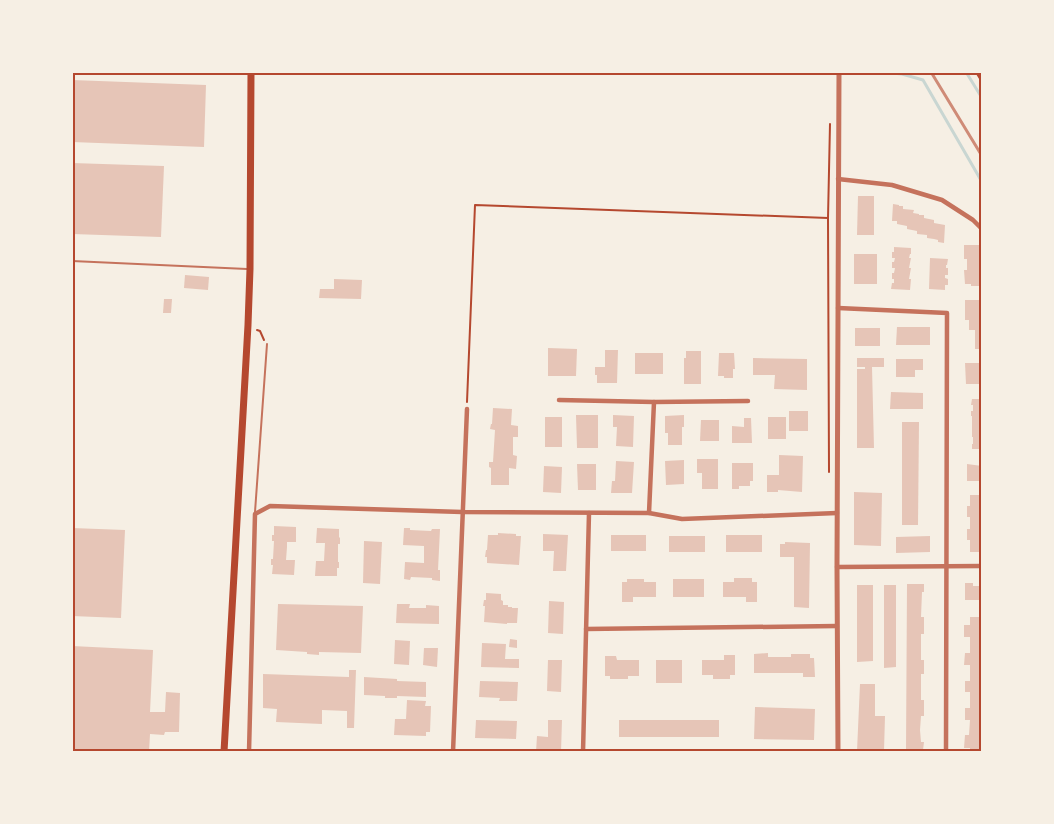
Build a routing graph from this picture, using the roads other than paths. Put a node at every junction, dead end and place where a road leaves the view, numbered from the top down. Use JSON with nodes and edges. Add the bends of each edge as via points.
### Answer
{"nodes":[{"id":1,"x":251,"y":72,"type":"edge"},
{"id":2,"x":839,"y":72,"type":"edge"},
{"id":3,"x":838,"y":179,"type":"junction"},
{"id":4,"x":982,"y":229,"type":"edge"},
{"id":5,"x":72,"y":261,"type":"edge"},
{"id":6,"x":250,"y":269,"type":"junction"},
{"id":7,"x":838,"y":308,"type":"junction"},
{"id":8,"x":267,"y":344,"type":"road end"},
{"id":9,"x":559,"y":400,"type":"dead end"},
{"id":10,"x":748,"y":401,"type":"dead end"},
{"id":11,"x":654,"y":402,"type":"junction"},
{"id":12,"x":467,"y":410,"type":"road end"},
{"id":13,"x":462,"y":512,"type":"junction"},
{"id":14,"x":837,"y":512,"type":"junction"},
{"id":15,"x":589,"y":513,"type":"junction"},
{"id":16,"x":649,"y":513,"type":"junction"},
{"id":17,"x":255,"y":514,"type":"junction"},
{"id":18,"x":946,"y":566,"type":"junction"},
{"id":19,"x":982,"y":566,"type":"edge"},
{"id":20,"x":837,"y":567,"type":"junction"},
{"id":21,"x":837,"y":626,"type":"junction"},
{"id":22,"x":586,"y":629,"type":"junction"},
{"id":23,"x":224,"y":752,"type":"edge"},
{"id":24,"x":249,"y":752,"type":"edge"},
{"id":25,"x":453,"y":752,"type":"edge"},
{"id":26,"x":583,"y":752,"type":"edge"},
{"id":27,"x":838,"y":752,"type":"edge"},
{"id":28,"x":946,"y":752,"type":"edge"}],
"edges":[{"from":1,"to":6,"type":"main road"},
{"from":2,"to":3,"type":"street"},
{"from":3,"to":4,"type":"street","via":[[892,185],[942,200]]},
{"from":3,"to":7,"type":"street"},
{"from":5,"to":6,"type":"lane"},
{"from":6,"to":23,"type":"main road"},
{"from":7,"to":14,"type":"street"},
{"from":7,"to":18,"type":"street","via":[[947,312]]},
{"from":8,"to":17,"type":"lane"},
{"from":9,"to":11,"type":"street"},
{"from":10,"to":11,"type":"street"},
{"from":11,"to":16,"type":"street"},
{"from":12,"to":13,"type":"street"},
{"from":13,"to":15,"type":"street"},
{"from":13,"to":17,"type":"street","via":[[270,506]]},
{"from":13,"to":25,"type":"street"},
{"from":14,"to":16,"type":"street","via":[[682,519]]},
{"from":14,"to":20,"type":"street"},
{"from":15,"to":16,"type":"street"},
{"from":15,"to":22,"type":"street"},
{"from":17,"to":24,"type":"street"},
{"from":18,"to":19,"type":"street"},
{"from":18,"to":20,"type":"street"},
{"from":18,"to":28,"type":"street"},
{"from":20,"to":21,"type":"street"},
{"from":21,"to":22,"type":"street"},
{"from":21,"to":27,"type":"street"},
{"from":22,"to":26,"type":"street"}]}
